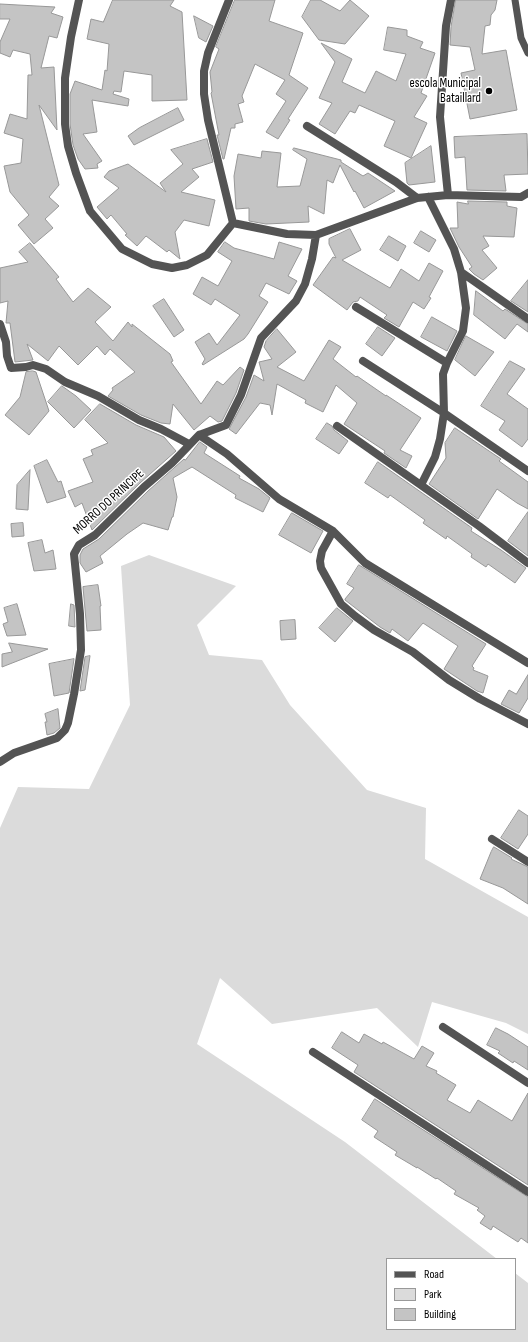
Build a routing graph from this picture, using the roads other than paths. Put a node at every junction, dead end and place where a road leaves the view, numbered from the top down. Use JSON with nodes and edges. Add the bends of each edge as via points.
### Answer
{"nodes":[{"id":1,"x":79,"y":0,"type":"edge"},
{"id":2,"x":229,"y":0,"type":"edge"},
{"id":3,"x":451,"y":0,"type":"edge"},
{"id":4,"x":515,"y":0,"type":"edge"},
{"id":5,"x":528,"y":53,"type":"edge"},
{"id":6,"x":307,"y":126,"type":"dead end"},
{"id":7,"x":528,"y":193,"type":"edge"},
{"id":8,"x":448,"y":195,"type":"junction"},
{"id":9,"x":428,"y":197,"type":"junction"},
{"id":10,"x":417,"y":198,"type":"junction"},
{"id":11,"x":232,"y":223,"type":"junction"},
{"id":12,"x":316,"y":236,"type":"junction"},
{"id":13,"x":461,"y":272,"type":"junction"},
{"id":14,"x":356,"y":307,"type":"dead end"},
{"id":15,"x":528,"y":319,"type":"edge"},
{"id":16,"x":0,"y":324,"type":"edge"},
{"id":17,"x":363,"y":361,"type":"dead end"},
{"id":18,"x":446,"y":363,"type":"junction"},
{"id":19,"x":444,"y":412,"type":"junction"},
{"id":20,"x":337,"y":426,"type":"dead end"},
{"id":21,"x":199,"y":435,"type":"junction"},
{"id":22,"x":189,"y":444,"type":"junction"},
{"id":23,"x":528,"y":472,"type":"edge"},
{"id":24,"x":421,"y":485,"type":"junction"},
{"id":25,"x":333,"y":531,"type":"junction"},
{"id":26,"x":528,"y":563,"type":"edge"},
{"id":27,"x":528,"y":663,"type":"edge"},
{"id":28,"x":528,"y":723,"type":"edge"},
{"id":29,"x":0,"y":762,"type":"edge"},
{"id":30,"x":492,"y":839,"type":"dead end"},
{"id":31,"x":528,"y":862,"type":"edge"},
{"id":32,"x":443,"y":1027,"type":"dead end"},
{"id":33,"x":313,"y":1052,"type":"dead end"},
{"id":34,"x":528,"y":1082,"type":"edge"},
{"id":35,"x":528,"y":1192,"type":"edge"}],
"edges":[{"from":1,"to":11,"type":"street","via":[[65,78],[65,124],[70,153],[90,210],[122,249],[152,264],[172,268],[187,265],[207,255]]},
{"from":2,"to":11,"type":"street","via":[[208,53],[204,71],[204,94]]},
{"from":3,"to":8,"type":"street","via":[[446,26],[440,117]]},
{"from":4,"to":5,"type":"lane","via":[[521,38]]},
{"from":6,"to":10,"type":"street"},
{"from":7,"to":8,"type":"street","via":[[521,197]]},
{"from":8,"to":9,"type":"street"},
{"from":9,"to":10,"type":"street"},
{"from":9,"to":13,"type":"street","via":[[454,248]]},
{"from":10,"to":12,"type":"street"},
{"from":11,"to":12,"type":"street","via":[[287,234]]},
{"from":12,"to":21,"type":"street","name":"MORRO DO PRINCIPE","via":[[305,284],[296,301],[261,338],[241,395],[226,425]]},
{"from":13,"to":15,"type":"street"},
{"from":13,"to":18,"type":"street","via":[[465,320],[463,331]]},
{"from":14,"to":18,"type":"street"},
{"from":16,"to":22,"type":"street","via":[[11,368],[33,365],[46,369],[65,382],[98,396],[139,420]]},
{"from":17,"to":19,"type":"street"},
{"from":18,"to":19,"type":"street","via":[[443,374]]},
{"from":19,"to":23,"type":"street"},
{"from":19,"to":24,"type":"street","via":[[435,457]]},
{"from":20,"to":24,"type":"street"},
{"from":21,"to":22,"type":"street","name":"MORRO DO PRINCIPE"},
{"from":21,"to":25,"type":"street","via":[[227,454],[280,499]]},
{"from":22,"to":29,"type":"street","name":"MORRO DO PRINCIPE","via":[[95,535],[79,545],[74,554],[81,650],[68,723],[57,738],[14,753]]},
{"from":24,"to":26,"type":"street"},
{"from":25,"to":27,"type":"street","via":[[364,563]]},
{"from":25,"to":28,"type":"street","via":[[322,551],[320,561],[321,568],[341,604],[374,630],[413,652],[449,680]]},
{"from":30,"to":31,"type":"street"},
{"from":32,"to":34,"type":"street"},
{"from":33,"to":35,"type":"street"}]}
